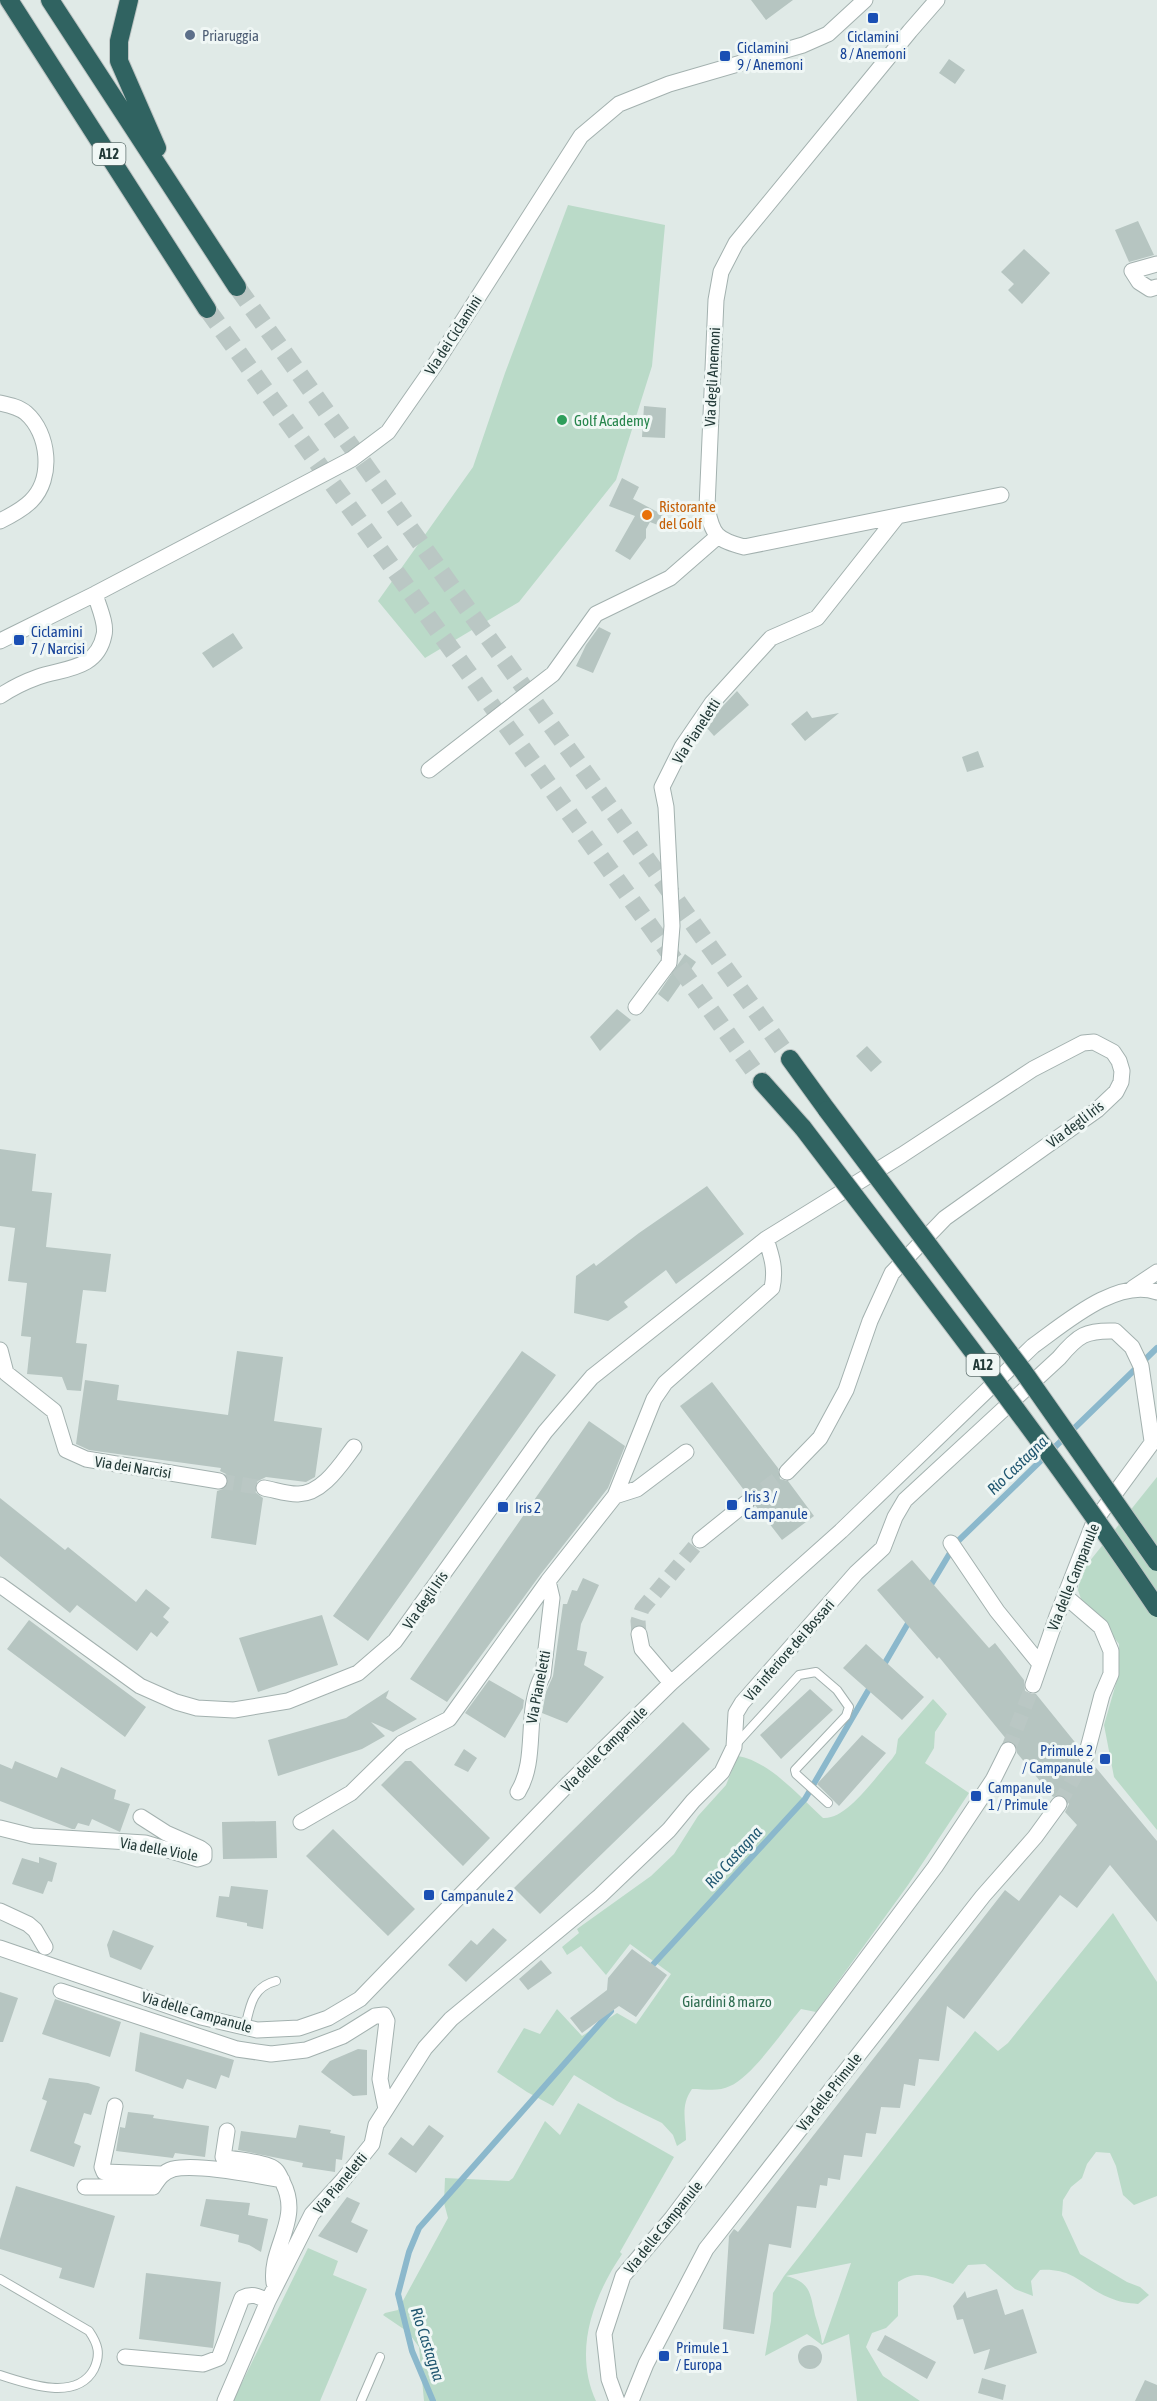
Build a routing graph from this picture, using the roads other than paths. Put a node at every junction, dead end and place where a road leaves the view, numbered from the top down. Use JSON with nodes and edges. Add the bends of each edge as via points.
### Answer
{"nodes":[{"id":1,"x":9,"y":0,"type":"edge"},
{"id":2,"x":50,"y":0,"type":"edge"},
{"id":3,"x":129,"y":0,"type":"edge"},
{"id":4,"x":865,"y":0,"type":"edge"},
{"id":5,"x":937,"y":0,"type":"edge"},
{"id":6,"x":176,"y":194,"type":"junction"},
{"id":7,"x":1157,"y":264,"type":"edge"},
{"id":8,"x":237,"y":287,"type":"tunnel mouth"},
{"id":9,"x":1157,"y":287,"type":"edge"},
{"id":10,"x":207,"y":309,"type":"tunnel mouth"},
{"id":11,"x":0,"y":403,"type":"edge"},
{"id":12,"x":1001,"y":495,"type":"dead end"},
{"id":13,"x":896,"y":518,"type":"junction"},
{"id":14,"x":0,"y":520,"type":"edge"},
{"id":15,"x":717,"y":537,"type":"junction"},
{"id":16,"x":95,"y":594,"type":"junction"},
{"id":17,"x":0,"y":641,"type":"edge"},
{"id":18,"x":0,"y":696,"type":"edge"},
{"id":19,"x":429,"y":770,"type":"dead end"},
{"id":20,"x":636,"y":1007,"type":"dead end"},
{"id":21,"x":790,"y":1059,"type":"tunnel mouth"},
{"id":22,"x":762,"y":1082,"type":"tunnel mouth"},
{"id":23,"x":766,"y":1239,"type":"junction"},
{"id":24,"x":1157,"y":1272,"type":"edge"},
{"id":25,"x":1133,"y":1288,"type":"junction"},
{"id":26,"x":1157,"y":1292,"type":"edge"},
{"id":27,"x":0,"y":1350,"type":"edge"},
{"id":28,"x":1155,"y":1438,"type":"edge"},
{"id":29,"x":354,"y":1447,"type":"dead end"},
{"id":30,"x":686,"y":1452,"type":"dead end"},
{"id":31,"x":787,"y":1472,"type":"tunnel mouth"},
{"id":32,"x":219,"y":1481,"type":"tunnel mouth"},
{"id":33,"x":264,"y":1488,"type":"tunnel mouth"},
{"id":34,"x":615,"y":1496,"type":"junction"},
{"id":35,"x":746,"y":1503,"type":"tunnel mouth"},
{"id":36,"x":700,"y":1540,"type":"tunnel mouth"},
{"id":37,"x":951,"y":1543,"type":"dead end"},
{"id":38,"x":1157,"y":1562,"type":"edge"},
{"id":39,"x":548,"y":1581,"type":"junction"},
{"id":40,"x":0,"y":1585,"type":"edge"},
{"id":41,"x":1065,"y":1596,"type":"junction"},
{"id":42,"x":1157,"y":1608,"type":"edge"},
{"id":43,"x":639,"y":1634,"type":"tunnel mouth"},
{"id":44,"x":1040,"y":1664,"type":"junction"},
{"id":45,"x":671,"y":1683,"type":"junction"},
{"id":46,"x":1033,"y":1685,"type":"tunnel mouth"},
{"id":47,"x":734,"y":1747,"type":"junction"},
{"id":48,"x":1008,"y":1750,"type":"tunnel mouth"},
{"id":49,"x":1086,"y":1756,"type":"tunnel mouth"},
{"id":50,"x":518,"y":1792,"type":"dead end"},
{"id":51,"x":828,"y":1803,"type":"dead end"},
{"id":52,"x":1059,"y":1804,"type":"tunnel mouth"},
{"id":53,"x":141,"y":1817,"type":"dead end"},
{"id":54,"x":301,"y":1822,"type":"dead end"},
{"id":55,"x":0,"y":1828,"type":"edge"},
{"id":56,"x":0,"y":1911,"type":"edge"},
{"id":57,"x":45,"y":1947,"type":"dead end"},
{"id":58,"x":0,"y":1948,"type":"edge"},
{"id":59,"x":276,"y":1981,"type":"dead end"},
{"id":60,"x":61,"y":1991,"type":"dead end"},
{"id":61,"x":245,"y":2028,"type":"junction"},
{"id":62,"x":115,"y":2106,"type":"dead end"},
{"id":63,"x":386,"y":2109,"type":"junction"},
{"id":64,"x":227,"y":2131,"type":"dead end"},
{"id":65,"x":161,"y":2174,"type":"junction"},
{"id":66,"x":282,"y":2180,"type":"junction"},
{"id":67,"x":85,"y":2187,"type":"dead end"},
{"id":68,"x":0,"y":2279,"type":"edge"},
{"id":69,"x":272,"y":2295,"type":"junction"},
{"id":70,"x":125,"y":2357,"type":"dead end"},
{"id":71,"x":380,"y":2357,"type":"dead end"},
{"id":72,"x":0,"y":2375,"type":"edge"},
{"id":73,"x":225,"y":2401,"type":"edge"},
{"id":74,"x":361,"y":2401,"type":"edge"},
{"id":75,"x":616,"y":2401,"type":"edge"},
{"id":76,"x":631,"y":2401,"type":"edge"}],
"edges":[{"from":1,"to":10,"type":"highway","number":"A12"},
{"from":2,"to":6,"type":"highway","number":"A12"},
{"from":3,"to":6,"type":"highway","via":[[119,41],[119,62]]},
{"from":4,"to":16,"type":"street","name":"Via dei Ciclamini","via":[[828,34],[803,45],[669,84],[619,104],[581,136],[434,366],[387,432],[352,459]]},
{"from":5,"to":15,"type":"street","name":"Via degli Anemoni","via":[[736,243],[721,272],[716,300],[707,488],[710,524]]},
{"from":6,"to":8,"type":"highway","number":"A12"},
{"from":7,"to":9,"type":"street","via":[[1132,271],[1139,282],[1150,289]]},
{"from":11,"to":14,"type":"street","via":[[24,411],[32,420],[41,436],[46,470],[32,500]]},
{"from":12,"to":13,"type":"street"},
{"from":13,"to":15,"type":"street","via":[[744,546]]},
{"from":13,"to":20,"type":"street","name":"Via Pianeletti","via":[[817,618],[771,638],[712,703],[682,747],[662,787],[671,908],[669,963]]},
{"from":15,"to":19,"type":"street","via":[[670,578],[596,614],[553,674]]},
{"from":16,"to":17,"type":"street","name":"Via dei Ciclamini"},
{"from":16,"to":18,"type":"street","via":[[105,633],[97,654],[75,669],[39,677]]},
{"from":21,"to":38,"type":"highway","number":"A12","bridge":true,"via":[[1023,1371]]},
{"from":22,"to":42,"type":"highway","number":"A12","bridge":true,"via":[[802,1128],[999,1386]]},
{"from":23,"to":31,"type":"street","name":"Via degli Iris","via":[[1073,1047],[1094,1042],[1113,1052],[1119,1061],[1121,1082],[1097,1110],[945,1218],[892,1273],[846,1390],[820,1438]]},
{"from":23,"to":34,"type":"street","via":[[774,1260],[772,1288],[664,1383]]},
{"from":23,"to":40,"type":"street","name":"Via degli Iris","via":[[592,1377],[545,1432],[395,1641],[358,1673],[288,1701],[234,1710],[196,1708],[140,1686]]},
{"from":24,"to":25,"type":"street"},
{"from":25,"to":26,"type":"street","name":"Via delle Campanule"},
{"from":25,"to":45,"type":"street","name":"Via delle Campanule","via":[[1109,1296],[1033,1346],[841,1531]]},
{"from":27,"to":32,"type":"street","name":"Via dei Narcisi","via":[[6,1373],[54,1411],[66,1450],[86,1459]]},
{"from":28,"to":41,"type":"street","name":"Via delle Campanule","via":[[1094,1522]]},
{"from":28,"to":47,"type":"street","name":"Via inferiore dei Bossari","via":[[1141,1366],[1132,1347],[1115,1331],[1091,1330],[1070,1344],[904,1500],[883,1548],[856,1573],[742,1703],[736,1713]]},
{"from":29,"to":33,"type":"street","via":[[316,1489],[299,1494]]},
{"from":30,"to":34,"type":"street","via":[[638,1489]]},
{"from":34,"to":39,"type":"street"},
{"from":35,"to":36,"type":"street"},
{"from":37,"to":44,"type":"street","via":[[997,1611]]},
{"from":39,"to":50,"type":"street","name":"Via Pianeletti","via":[[552,1598],[543,1675],[537,1686],[530,1726],[527,1778]]},
{"from":39,"to":54,"type":"street","via":[[449,1719],[402,1743],[351,1793]]},
{"from":41,"to":44,"type":"street","name":"Via delle Campanule"},
{"from":41,"to":49,"type":"street","via":[[1101,1628],[1111,1651],[1111,1674]]},
{"from":43,"to":45,"type":"street","via":[[642,1649]]},
{"from":44,"to":46,"type":"street","name":"Via delle Campanule"},
{"from":45,"to":61,"type":"street","name":"Via delle Campanule","via":[[360,1999],[328,2018],[299,2028]]},
{"from":47,"to":51,"type":"lane","via":[[799,1675],[816,1672],[849,1707],[846,1716],[795,1770]]},
{"from":47,"to":63,"type":"street","name":"Via inferiore dei Bossari","via":[[722,1772],[669,1830],[600,1896],[451,2019],[425,2048]]},
{"from":48,"to":75,"type":"street","name":"Via delle Campanule","via":[[993,1780],[935,1867],[672,2218],[623,2276],[604,2334],[609,2379]]},
{"from":52,"to":76,"type":"street","name":"Via delle Primule","via":[[706,2249]]},
{"from":53,"to":55,"type":"street","name":"Via delle Viole","via":[[200,1848],[204,1857],[198,1859],[145,1843],[32,1836]]},
{"from":56,"to":57,"type":"street","via":[[28,1924]]},
{"from":58,"to":61,"type":"street","name":"Via delle Campanule","via":[[201,2017]]},
{"from":59,"to":61,"type":"lane","via":[[265,1984],[252,1997]]},
{"from":60,"to":63,"type":"street","via":[[237,2049],[271,2054],[306,2050],[384,2015],[387,2021],[380,2079]]},
{"from":62,"to":65,"type":"street","via":[[104,2172]]},
{"from":63,"to":69,"type":"street","name":"Via Pianeletti","via":[[368,2150],[312,2214]]},
{"from":64,"to":66,"type":"street","via":[[223,2157],[269,2166],[279,2172]]},
{"from":65,"to":66,"type":"street","via":[[188,2168]]},
{"from":65,"to":67,"type":"street","via":[[153,2187]]},
{"from":66,"to":69,"type":"street","name":"Via Pianeletti","via":[[291,2206]]},
{"from":68,"to":72,"type":"lane","via":[[89,2331],[98,2343],[99,2359],[91,2377],[80,2388],[62,2393]]},
{"from":69,"to":70,"type":"street","via":[[242,2298],[219,2358],[203,2364]]},
{"from":69,"to":73,"type":"street","name":"Via Pianeletti"},
{"from":71,"to":74,"type":"lane"}]}
